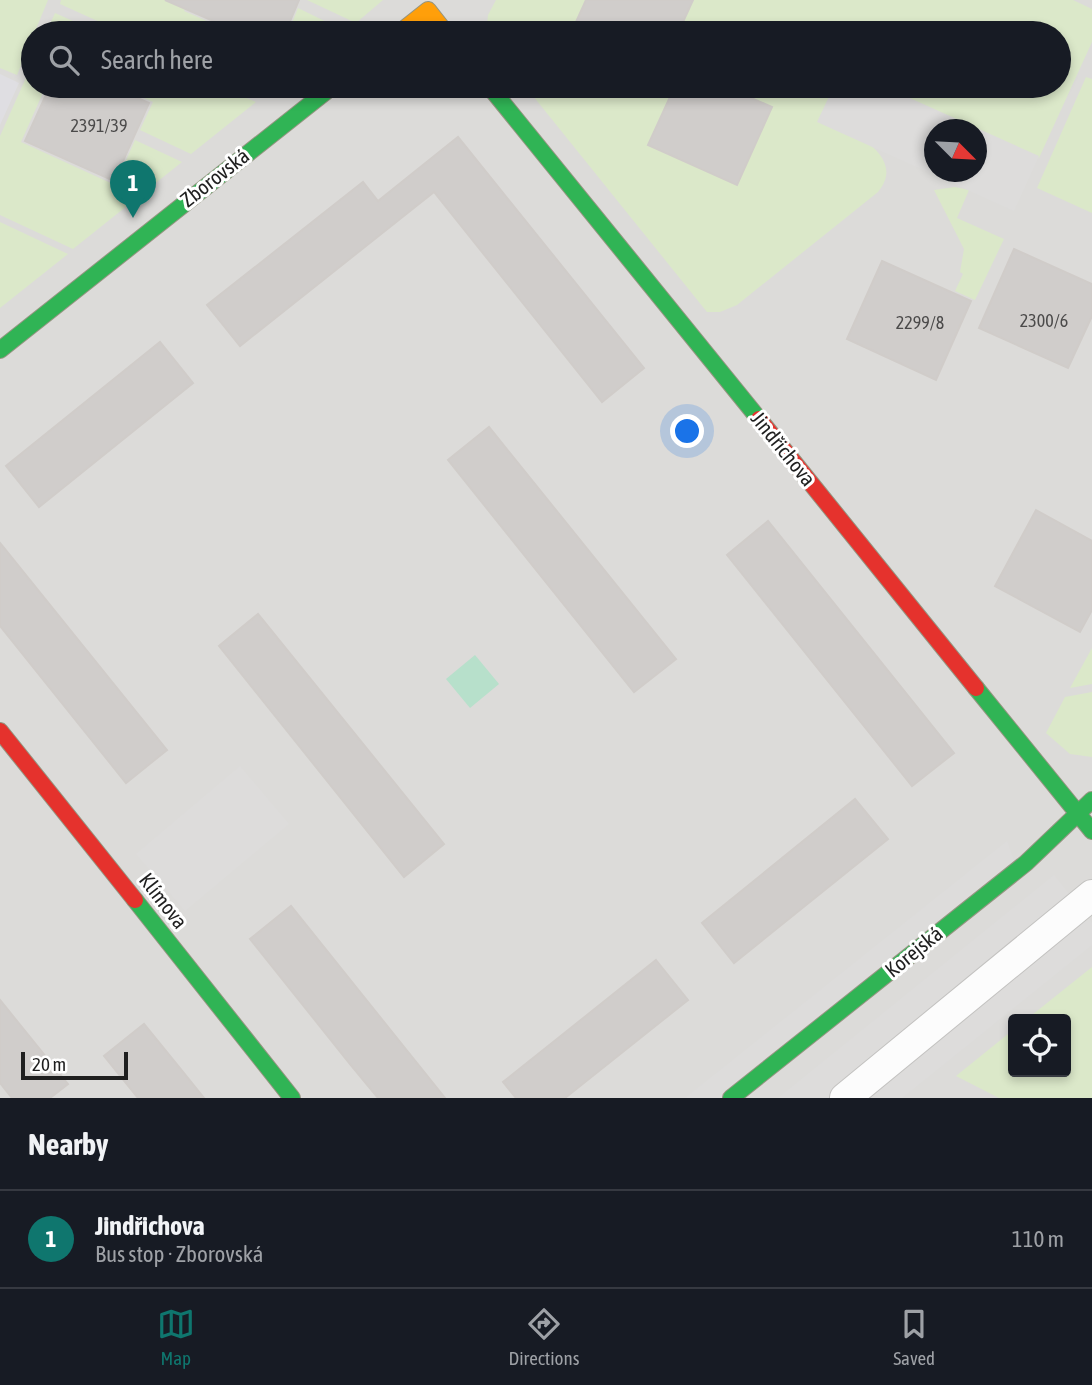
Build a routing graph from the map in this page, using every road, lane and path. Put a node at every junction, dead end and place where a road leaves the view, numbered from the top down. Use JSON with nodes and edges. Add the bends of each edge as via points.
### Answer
{"nodes":[{"id":1,"x":429,"y":3,"type":"edge"},
{"id":2,"x":411,"y":21,"type":"edge"},
{"id":3,"x":439,"y":21,"type":"edge"},
{"id":4,"x":318,"y":98,"type":"edge"},
{"id":5,"x":499,"y":98,"type":"edge"},
{"id":6,"x":0,"y":350,"type":"edge"},
{"id":7,"x":0,"y":731,"type":"edge"},
{"id":8,"x":1092,"y":800,"type":"edge"},
{"id":9,"x":1076,"y":812,"type":"junction"},
{"id":10,"x":1092,"y":831,"type":"edge"},
{"id":11,"x":1092,"y":895,"type":"edge"},
{"id":12,"x":292,"y":1098,"type":"edge"},
{"id":13,"x":731,"y":1098,"type":"edge"},
{"id":14,"x":845,"y":1098,"type":"edge"}],
"edges":[{"from":1,"to":2,"type":"street"},
{"from":1,"to":3,"type":"street"},
{"from":4,"to":6,"type":"street","name":"Zborovská"},
{"from":5,"to":9,"type":"street","name":"Jindřichova"},
{"from":7,"to":12,"type":"street","name":"Klímova"},
{"from":8,"to":9,"type":"street","name":"Korejská"},
{"from":9,"to":10,"type":"street","name":"Jindřichova"},
{"from":9,"to":13,"type":"street","name":"Korejská","via":[[1026,863]]},
{"from":11,"to":14,"type":"street"}]}
